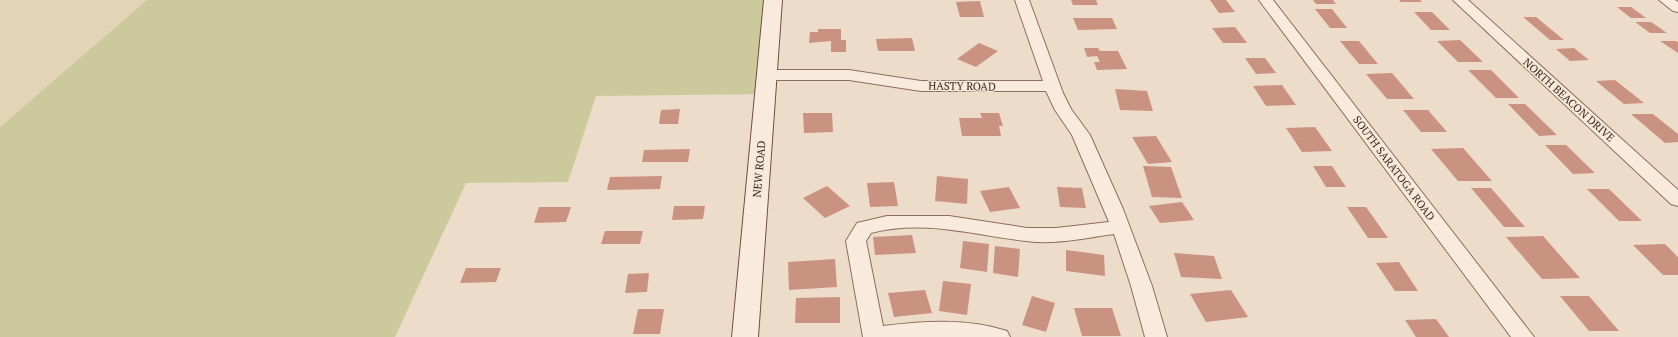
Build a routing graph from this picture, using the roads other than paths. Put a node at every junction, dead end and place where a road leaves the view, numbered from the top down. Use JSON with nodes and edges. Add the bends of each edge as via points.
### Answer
{"nodes":[{"id":1,"x":773,"y":0,"type":"edge"},
{"id":2,"x":1022,"y":0,"type":"edge"},
{"id":3,"x":1266,"y":0,"type":"edge"},
{"id":4,"x":1460,"y":0,"type":"edge"},
{"id":5,"x":1666,"y":0,"type":"edge"},
{"id":6,"x":1678,"y":8,"type":"edge"},
{"id":7,"x":767,"y":79,"type":"junction"},
{"id":8,"x":1052,"y":86,"type":"junction"},
{"id":9,"x":1678,"y":200,"type":"edge"},
{"id":10,"x":1120,"y":227,"type":"junction"},
{"id":11,"x":745,"y":337,"type":"edge"},
{"id":12,"x":874,"y":337,"type":"edge"},
{"id":13,"x":999,"y":337,"type":"edge"},
{"id":14,"x":1156,"y":337,"type":"edge"},
{"id":15,"x":1523,"y":337,"type":"edge"}],
"edges":[{"from":1,"to":7,"type":"street","name":"NEW ROAD"},
{"from":2,"to":8,"type":"street"},
{"from":3,"to":15,"type":"street","name":"SOUTH SARATOGA ROAD"},
{"from":4,"to":9,"type":"street","name":"NORTH BEACON DRIVE"},
{"from":5,"to":6,"type":"street"},
{"from":7,"to":8,"type":"street","name":"HASTY ROAD","via":[[846,83],[871,79],[921,86]]},
{"from":7,"to":11,"type":"street","name":"NEW ROAD"},
{"from":8,"to":10,"type":"street","via":[[1062,108],[1076,125],[1096,166]]},
{"from":10,"to":12,"type":"street","via":[[1056,235],[1028,235],[949,222],[887,222],[864,228],[856,241]]},
{"from":10,"to":14,"type":"street"},
{"from":12,"to":13,"type":"street","via":[[943,329],[978,331]]}]}
